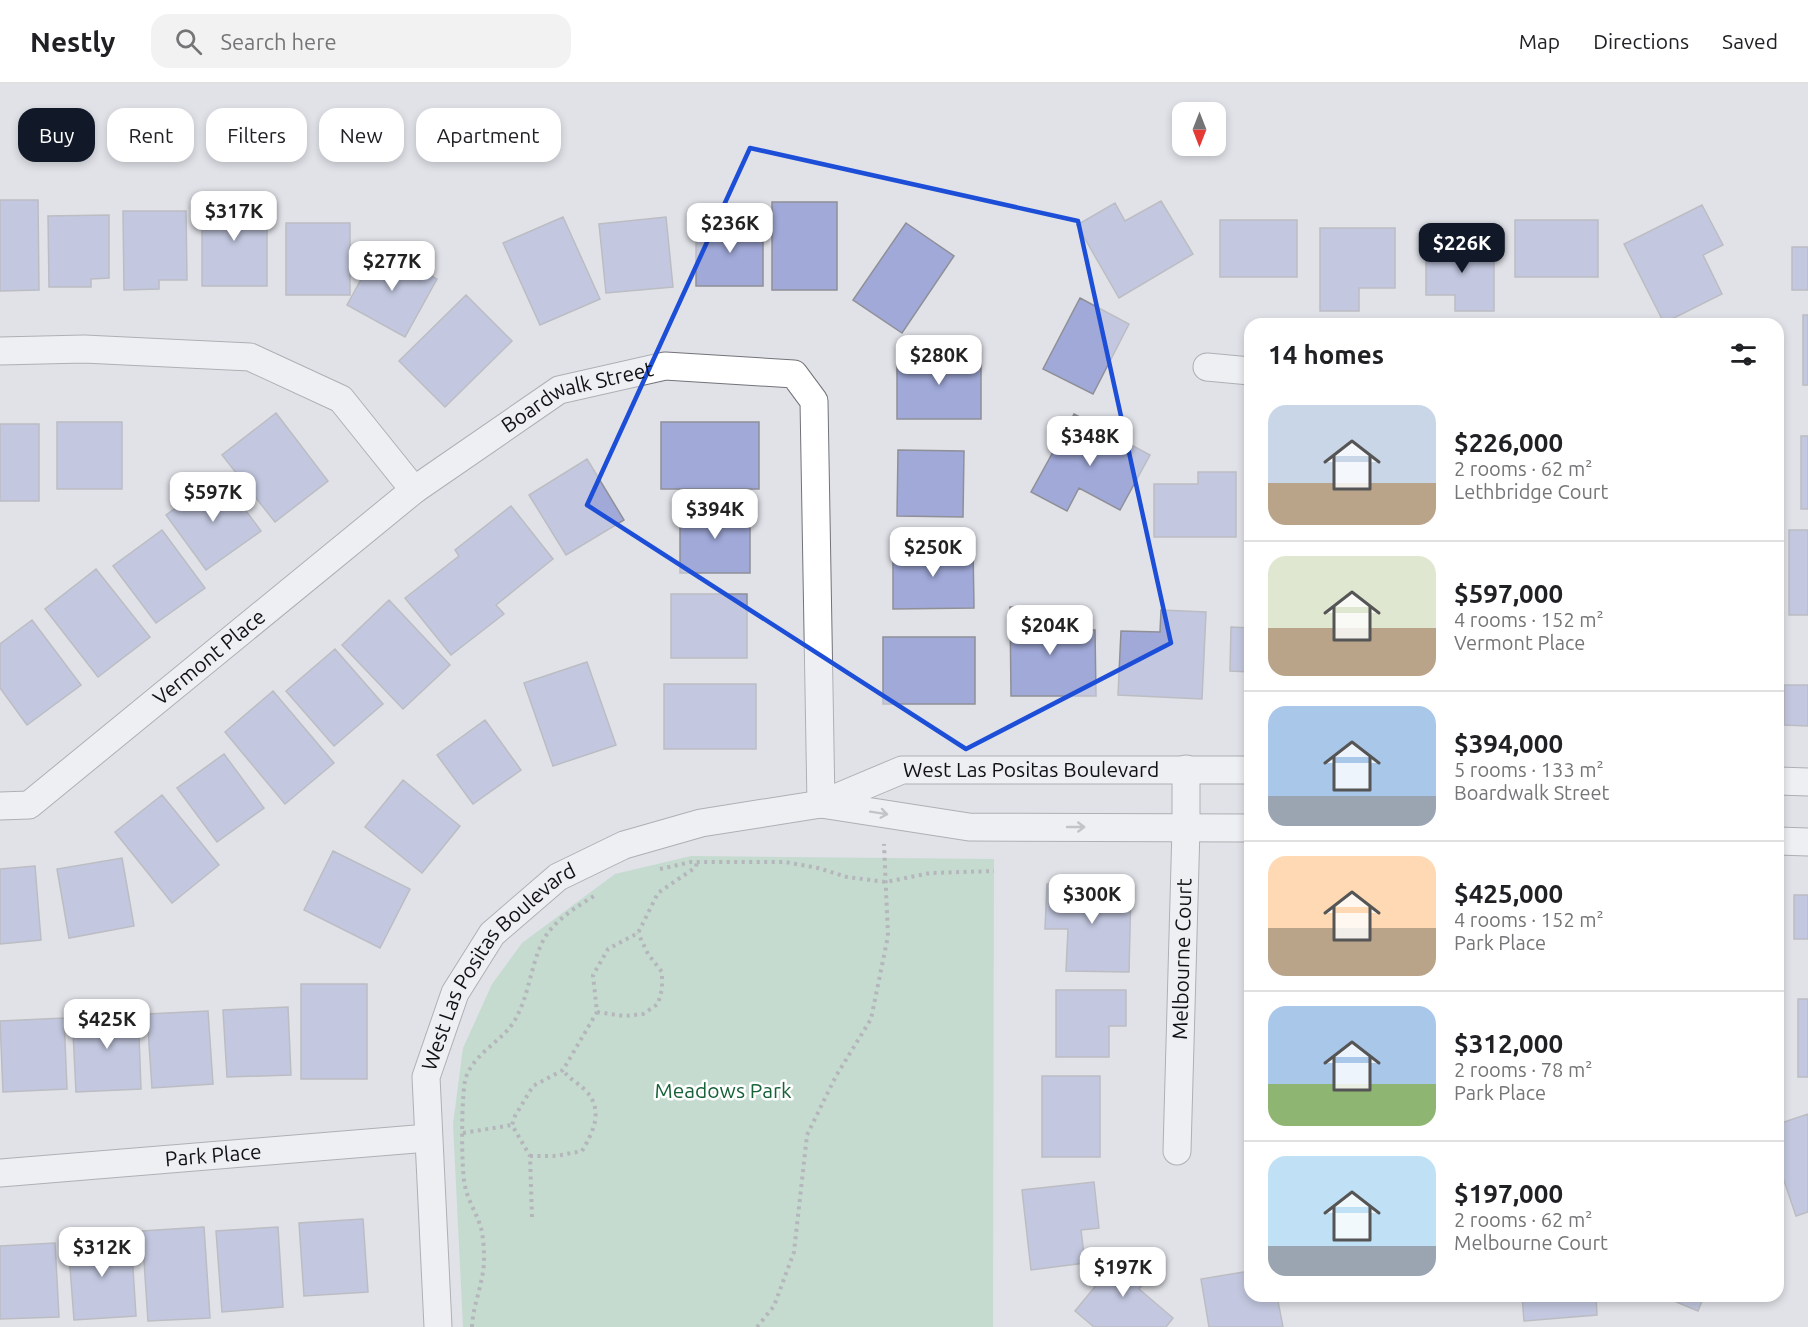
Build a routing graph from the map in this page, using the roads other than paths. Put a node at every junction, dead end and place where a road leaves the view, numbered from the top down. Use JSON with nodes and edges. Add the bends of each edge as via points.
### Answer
{"nodes":[{"id":1,"x":0,"y":351,"type":"edge"},
{"id":2,"x":1207,"y":367,"type":"dead end"},
{"id":3,"x":1244,"y":370,"type":"edge"},
{"id":4,"x":414,"y":490,"type":"junction"},
{"id":5,"x":1185,"y":769,"type":"junction"},
{"id":6,"x":1244,"y":770,"type":"edge"},
{"id":7,"x":1784,"y":781,"type":"edge"},
{"id":8,"x":1808,"y":782,"type":"edge"},
{"id":9,"x":821,"y":804,"type":"junction"},
{"id":10,"x":0,"y":806,"type":"edge"},
{"id":11,"x":1186,"y":828,"type":"junction"},
{"id":12,"x":1244,"y":828,"type":"edge"},
{"id":13,"x":1784,"y":841,"type":"edge"},
{"id":14,"x":1808,"y":842,"type":"edge"},
{"id":15,"x":428,"y":1138,"type":"junction"},
{"id":16,"x":1177,"y":1151,"type":"dead end"},
{"id":17,"x":0,"y":1173,"type":"edge"},
{"id":18,"x":438,"y":1327,"type":"edge"}],
"edges":[{"from":1,"to":4,"type":"street","via":[[84,349],[250,357],[340,399]]},
{"from":2,"to":3,"type":"street"},
{"from":4,"to":9,"type":"street","name":"Boardwalk Street","via":[[559,390],[665,366],[794,374],[814,401]]},
{"from":4,"to":10,"type":"street","name":"Vermont Place","via":[[29,805]]},
{"from":5,"to":6,"type":"street","name":"West Las Positas Boulevard"},
{"from":5,"to":9,"type":"street","name":"West Las Positas Boulevard","via":[[902,770]]},
{"from":5,"to":11,"type":"street","name":"Melbourne Court"},
{"from":7,"to":8,"type":"street"},
{"from":9,"to":11,"type":"street","name":"West Las Positas Boulevard","one_way":true,"via":[[969,826]]},
{"from":9,"to":15,"type":"street","name":"West Las Positas Boulevard","via":[[701,823],[624,845],[558,878],[492,934],[454,993],[426,1077]]},
{"from":11,"to":12,"type":"street","name":"West Las Positas Boulevard"},
{"from":11,"to":16,"type":"street","name":"Melbourne Court"},
{"from":13,"to":14,"type":"street"},
{"from":15,"to":17,"type":"street","name":"Park Place"},
{"from":15,"to":18,"type":"street","name":"West Las Positas Boulevard"}]}
